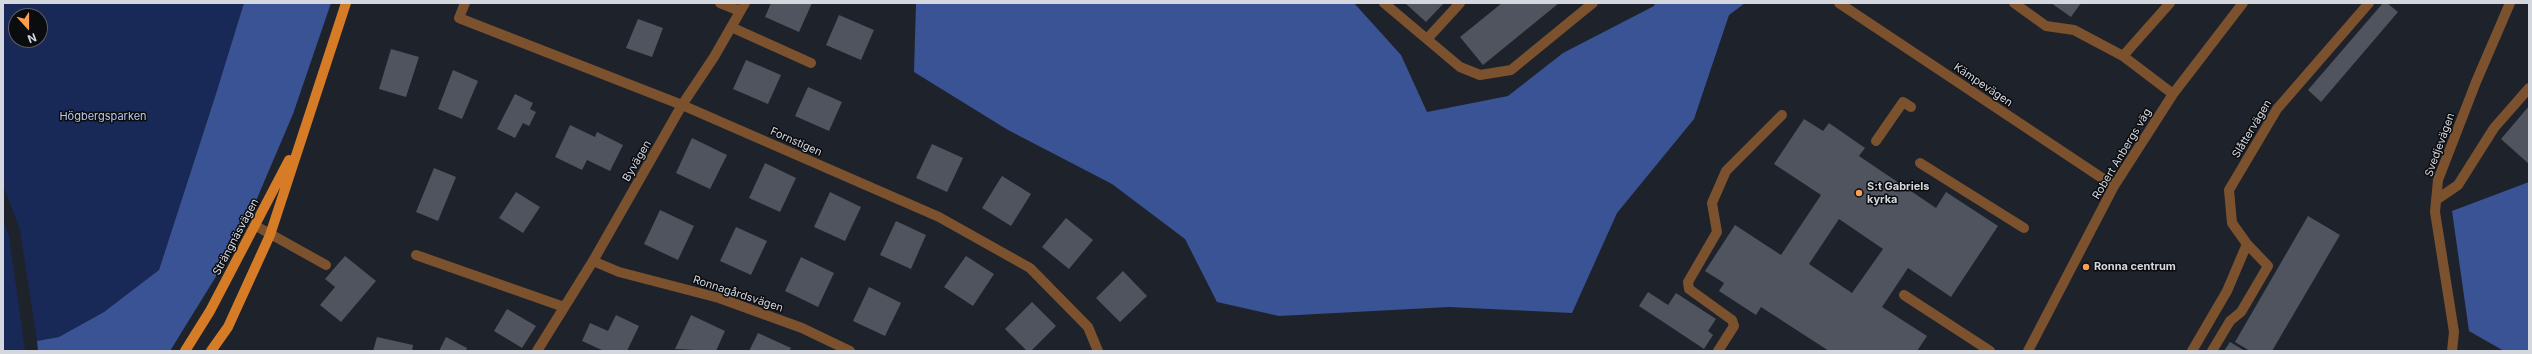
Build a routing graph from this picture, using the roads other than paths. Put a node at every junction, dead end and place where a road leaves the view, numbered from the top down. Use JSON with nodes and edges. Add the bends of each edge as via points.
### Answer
{"nodes":[{"id":1,"x":346,"y":3,"type":"edge"},
{"id":2,"x":465,"y":3,"type":"edge"},
{"id":3,"x":720,"y":3,"type":"edge"},
{"id":4,"x":1384,"y":3,"type":"edge"},
{"id":5,"x":1460,"y":3,"type":"edge"},
{"id":6,"x":1593,"y":3,"type":"edge"},
{"id":7,"x":1839,"y":3,"type":"edge"},
{"id":8,"x":2014,"y":3,"type":"edge"},
{"id":9,"x":2170,"y":3,"type":"edge"},
{"id":10,"x":2243,"y":3,"type":"edge"},
{"id":11,"x":2369,"y":3,"type":"edge"},
{"id":12,"x":2510,"y":3,"type":"edge"},
{"id":13,"x":742,"y":7,"type":"edge"},
{"id":14,"x":731,"y":27,"type":"junction"},
{"id":15,"x":1427,"y":39,"type":"junction"},
{"id":16,"x":2123,"y":56,"type":"junction"},
{"id":17,"x":811,"y":63,"type":"dead end"},
{"id":18,"x":2529,"y":88,"type":"edge"},
{"id":19,"x":2173,"y":94,"type":"junction"},
{"id":20,"x":682,"y":105,"type":"junction"},
{"id":21,"x":1911,"y":107,"type":"dead end"},
{"id":22,"x":1782,"y":115,"type":"dead end"},
{"id":23,"x":304,"y":131,"type":"junction"},
{"id":24,"x":1876,"y":141,"type":"dead end"},
{"id":25,"x":1920,"y":163,"type":"dead end"},
{"id":26,"x":2114,"y":186,"type":"junction"},
{"id":27,"x":2436,"y":200,"type":"junction"},
{"id":28,"x":256,"y":226,"type":"junction"},
{"id":29,"x":2024,"y":228,"type":"dead end"},
{"id":30,"x":270,"y":235,"type":"junction"},
{"id":31,"x":2247,"y":244,"type":"junction"},
{"id":32,"x":416,"y":255,"type":"dead end"},
{"id":33,"x":593,"y":261,"type":"junction"},
{"id":34,"x":326,"y":265,"type":"dead end"},
{"id":35,"x":1904,"y":295,"type":"dead end"},
{"id":36,"x":564,"y":307,"type":"junction"},
{"id":37,"x":185,"y":351,"type":"edge"},
{"id":38,"x":211,"y":351,"type":"edge"},
{"id":39,"x":537,"y":351,"type":"edge"},
{"id":40,"x":850,"y":351,"type":"edge"},
{"id":41,"x":1098,"y":351,"type":"edge"},
{"id":42,"x":1718,"y":351,"type":"edge"},
{"id":43,"x":1990,"y":351,"type":"edge"},
{"id":44,"x":2028,"y":351,"type":"edge"},
{"id":45,"x":2192,"y":351,"type":"edge"},
{"id":46,"x":2212,"y":351,"type":"edge"},
{"id":47,"x":2452,"y":351,"type":"edge"}],
"edges":[{"from":1,"to":23,"type":"main road","name":"Strängnäsvägen"},
{"from":2,"to":20,"type":"street","name":"Fornstigen","via":[[459,18]]},
{"from":3,"to":13,"type":"street","name":"Byvägen"},
{"from":4,"to":15,"type":"street"},
{"from":5,"to":15,"type":"street"},
{"from":6,"to":15,"type":"street","via":[[1511,70],[1480,75],[1460,67]]},
{"from":7,"to":26,"type":"street","name":"Kämpevägen"},
{"from":8,"to":16,"type":"street","via":[[2046,26],[2074,30]]},
{"from":9,"to":16,"type":"street"},
{"from":10,"to":19,"type":"street","name":"Robert Anbergs väg"},
{"from":11,"to":31,"type":"street","name":"Slåttervägen","via":[[2277,108],[2229,190],[2232,223]]},
{"from":12,"to":27,"type":"street","name":"Svedjevägen","via":[[2438,180]]},
{"from":13,"to":14,"type":"street","name":"Byvägen"},
{"from":14,"to":17,"type":"street"},
{"from":14,"to":20,"type":"street","name":"Byvägen"},
{"from":16,"to":19,"type":"street"},
{"from":18,"to":27,"type":"street","via":[[2494,128],[2458,185]]},
{"from":19,"to":26,"type":"street","name":"Robert Anbergs väg"},
{"from":20,"to":33,"type":"street","name":"Byvägen"},
{"from":20,"to":41,"type":"street","name":"Fornstigen","via":[[939,217],[1030,268],[1088,327]]},
{"from":21,"to":24,"type":"street","via":[[1903,102]]},
{"from":22,"to":42,"type":"street","via":[[1726,171],[1712,203],[1717,232],[1688,282],[1689,289],[1732,320],[1734,326]]},
{"from":23,"to":28,"type":"main road","name":"Strängnäsvägen"},
{"from":23,"to":30,"type":"main road","name":"Strängnäsvägen"},
{"from":25,"to":29,"type":"street"},
{"from":26,"to":44,"type":"street","name":"Robert Anbergs väg"},
{"from":27,"to":47,"type":"street","name":"Svedjevägen","via":[[2440,254],[2454,332]]},
{"from":28,"to":30,"type":"street"},
{"from":28,"to":37,"type":"main road","name":"Strängnäsvägen"},
{"from":30,"to":34,"type":"street"},
{"from":30,"to":38,"type":"main road","name":"Strängnäsvägen","via":[[228,327]]},
{"from":31,"to":45,"type":"street","via":[[2227,291]]},
{"from":31,"to":46,"type":"street","name":"Slåttervägen","via":[[2268,266],[2242,312],[2230,321]]},
{"from":32,"to":36,"type":"street"},
{"from":33,"to":36,"type":"street","name":"Byvägen"},
{"from":33,"to":40,"type":"street","name":"Ronnagårdsvägen","via":[[619,272],[719,298],[802,328]]},
{"from":35,"to":43,"type":"street"},
{"from":36,"to":39,"type":"street","name":"Byvägen"}]}
